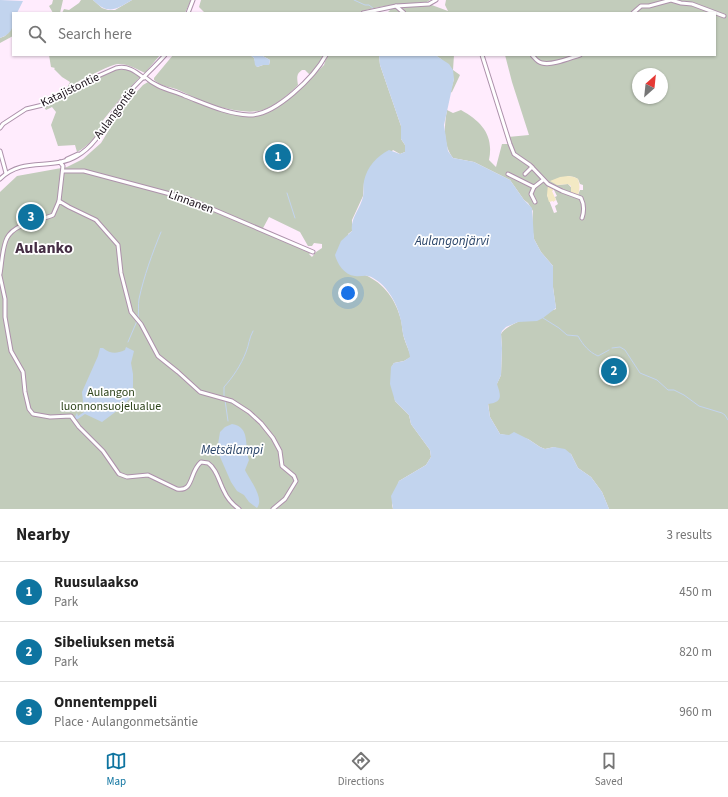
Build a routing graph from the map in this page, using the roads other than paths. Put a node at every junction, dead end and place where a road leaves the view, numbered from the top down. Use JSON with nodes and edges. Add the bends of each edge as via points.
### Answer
{"nodes":[{"id":1,"x":194,"y":0,"type":"edge"},
{"id":2,"x":436,"y":0,"type":"edge"},
{"id":3,"x":396,"y":6,"type":"junction"},
{"id":4,"x":188,"y":12,"type":"edge"},
{"id":5,"x":368,"y":12,"type":"edge"},
{"id":6,"x":403,"y":12,"type":"edge"},
{"id":7,"x":634,"y":12,"type":"edge"},
{"id":8,"x":713,"y":12,"type":"edge"},
{"id":9,"x":716,"y":13,"type":"edge"},
{"id":10,"x":724,"y":16,"type":"dead end"},
{"id":11,"x":164,"y":56,"type":"edge"},
{"id":12,"x":326,"y":56,"type":"edge"},
{"id":13,"x":482,"y":56,"type":"edge"},
{"id":14,"x":533,"y":56,"type":"edge"},
{"id":15,"x":577,"y":56,"type":"edge"},
{"id":16,"x":144,"y":77,"type":"junction"},
{"id":17,"x":0,"y":128,"type":"edge"},
{"id":18,"x":0,"y":151,"type":"edge"},
{"id":19,"x":62,"y":162,"type":"junction"},
{"id":20,"x":532,"y":167,"type":"junction"},
{"id":21,"x":62,"y":170,"type":"junction"},
{"id":22,"x":6,"y":173,"type":"junction"},
{"id":23,"x":508,"y":174,"type":"dead end"},
{"id":24,"x":525,"y":174,"type":"dead end"},
{"id":25,"x":0,"y":179,"type":"edge"},
{"id":26,"x":544,"y":180,"type":"junction"},
{"id":27,"x":534,"y":187,"type":"junction"},
{"id":28,"x":59,"y":201,"type":"junction"},
{"id":29,"x":535,"y":202,"type":"dead end"},
{"id":30,"x":582,"y":218,"type":"dead end"},
{"id":31,"x":313,"y":252,"type":"dead end"},
{"id":32,"x":0,"y":275,"type":"edge"},
{"id":33,"x":239,"y":509,"type":"edge"},
{"id":34,"x":273,"y":509,"type":"edge"}],
"edges":[{"from":1,"to":4,"type":"street"},
{"from":2,"to":3,"type":"street","via":[[429,4]]},
{"from":3,"to":5,"type":"street"},
{"from":3,"to":6,"type":"street"},
{"from":7,"to":8,"type":"street","via":[[641,6],[672,0]]},
{"from":9,"to":10,"type":"street"},
{"from":11,"to":16,"type":"street","name":"Aulangontie"},
{"from":12,"to":16,"type":"street","name":"Katajistontie","via":[[322,64],[289,97],[266,111],[250,115],[204,104],[161,88]]},
{"from":13,"to":20,"type":"street","via":[[514,154]]},
{"from":14,"to":15,"type":"street","via":[[546,63]]},
{"from":16,"to":17,"type":"street","name":"Katajistontie","via":[[129,68],[116,68],[69,89],[48,104],[26,109]]},
{"from":16,"to":19,"type":"street","name":"Aulangontie","via":[[118,106],[97,138],[82,153]]},
{"from":18,"to":22,"type":"street"},
{"from":19,"to":21,"type":"street"},
{"from":19,"to":22,"type":"street","name":"Aulangontie","via":[[28,164]]},
{"from":20,"to":24,"type":"street"},
{"from":20,"to":26,"type":"street"},
{"from":21,"to":28,"type":"street"},
{"from":21,"to":31,"type":"street","name":"Linnanen","via":[[88,172],[189,199]]},
{"from":22,"to":25,"type":"street","name":"Aulangontie"},
{"from":23,"to":27,"type":"street"},
{"from":26,"to":27,"type":"street"},
{"from":26,"to":30,"type":"street","via":[[562,191],[581,198]]},
{"from":27,"to":29,"type":"street","via":[[531,194]]},
{"from":28,"to":32,"type":"street","via":[[53,215],[12,231],[5,245]]},
{"from":28,"to":34,"type":"street","via":[[96,220],[118,245],[121,273],[131,312],[141,324],[158,356],[200,392],[238,404],[273,438],[280,451],[282,466],[296,481],[285,499]]},
{"from":32,"to":33,"type":"street","via":[[11,351],[23,372],[29,409],[33,414],[50,417],[71,416],[117,472],[127,477],[148,475],[182,490],[189,485],[196,466],[201,462],[208,462],[229,499]]}]}
